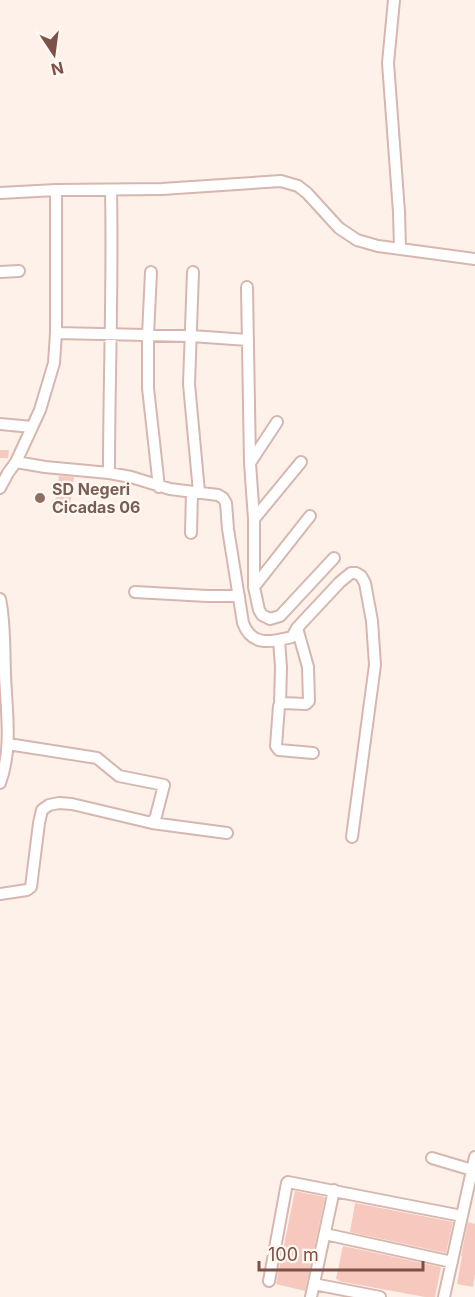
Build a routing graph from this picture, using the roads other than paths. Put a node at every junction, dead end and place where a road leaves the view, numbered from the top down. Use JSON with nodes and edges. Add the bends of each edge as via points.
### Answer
{"nodes":[{"id":1,"x":394,"y":0,"type":"edge"},
{"id":2,"x":56,"y":190,"type":"junction"},
{"id":3,"x":111,"y":190,"type":"junction"},
{"id":4,"x":0,"y":193,"type":"edge"},
{"id":5,"x":399,"y":249,"type":"junction"},
{"id":6,"x":475,"y":259,"type":"edge"},
{"id":7,"x":19,"y":271,"type":"dead end"},
{"id":8,"x":0,"y":272,"type":"edge"},
{"id":9,"x":151,"y":272,"type":"dead end"},
{"id":10,"x":193,"y":272,"type":"dead end"},
{"id":11,"x":247,"y":287,"type":"dead end"},
{"id":12,"x":56,"y":333,"type":"junction"},
{"id":13,"x":111,"y":335,"type":"junction"},
{"id":14,"x":148,"y":335,"type":"junction"},
{"id":15,"x":191,"y":336,"type":"junction"},
{"id":16,"x":248,"y":340,"type":"junction"},
{"id":17,"x":277,"y":422,"type":"dead end"},
{"id":18,"x":0,"y":424,"type":"edge"},
{"id":19,"x":32,"y":427,"type":"junction"},
{"id":20,"x":16,"y":462,"type":"junction"},
{"id":21,"x":301,"y":462,"type":"dead end"},
{"id":22,"x":250,"y":463,"type":"junction"},
{"id":23,"x":109,"y":473,"type":"junction"},
{"id":24,"x":159,"y":487,"type":"junction"},
{"id":25,"x":0,"y":488,"type":"edge"},
{"id":26,"x":196,"y":492,"type":"junction"},
{"id":27,"x":310,"y":516,"type":"dead end"},
{"id":28,"x":254,"y":519,"type":"junction"},
{"id":29,"x":191,"y":533,"type":"dead end"},
{"id":30,"x":334,"y":558,"type":"dead end"},
{"id":31,"x":254,"y":587,"type":"junction"},
{"id":32,"x":135,"y":592,"type":"dead end"},
{"id":33,"x":239,"y":596,"type":"junction"},
{"id":34,"x":0,"y":599,"type":"edge"},
{"id":35,"x":2,"y":623,"type":"edge"},
{"id":36,"x":297,"y":628,"type":"junction"},
{"id":37,"x":279,"y":640,"type":"junction"},
{"id":38,"x":280,"y":704,"type":"junction"},
{"id":39,"x":8,"y":744,"type":"junction"},
{"id":40,"x":313,"y":753,"type":"dead end"},
{"id":41,"x":0,"y":783,"type":"edge"},
{"id":42,"x":152,"y":823,"type":"junction"},
{"id":43,"x":227,"y":833,"type":"dead end"},
{"id":44,"x":352,"y":837,"type":"dead end"},
{"id":45,"x":0,"y":894,"type":"edge"},
{"id":46,"x":475,"y":1157,"type":"edge"},
{"id":47,"x":432,"y":1158,"type":"dead end"},
{"id":48,"x":472,"y":1170,"type":"junction"},
{"id":49,"x":334,"y":1190,"type":"junction"},
{"id":50,"x":462,"y":1216,"type":"junction"},
{"id":51,"x":325,"y":1234,"type":"junction"},
{"id":52,"x":452,"y":1262,"type":"junction"},
{"id":53,"x":269,"y":1281,"type":"dead end"},
{"id":54,"x":314,"y":1284,"type":"junction"},
{"id":55,"x":311,"y":1297,"type":"edge"},
{"id":56,"x":380,"y":1297,"type":"edge"},
{"id":57,"x":445,"y":1297,"type":"edge"}],
"edges":[{"from":1,"to":5,"type":"street","via":[[388,63]]},
{"from":2,"to":3,"type":"street"},
{"from":2,"to":4,"type":"street"},
{"from":2,"to":12,"type":"street"},
{"from":3,"to":5,"type":"street","via":[[281,181],[307,193],[349,236]]},
{"from":3,"to":13,"type":"street"},
{"from":5,"to":6,"type":"street"},
{"from":7,"to":8,"type":"street"},
{"from":9,"to":14,"type":"street"},
{"from":10,"to":15,"type":"street"},
{"from":11,"to":16,"type":"street"},
{"from":12,"to":13,"type":"street"},
{"from":12,"to":19,"type":"street","via":[[52,370]]},
{"from":13,"to":14,"type":"street"},
{"from":13,"to":23,"type":"street"},
{"from":14,"to":15,"type":"street"},
{"from":14,"to":24,"type":"street","via":[[148,388]]},
{"from":15,"to":16,"type":"street"},
{"from":15,"to":26,"type":"street","via":[[189,384]]},
{"from":16,"to":22,"type":"street"},
{"from":17,"to":22,"type":"street"},
{"from":18,"to":19,"type":"street"},
{"from":19,"to":20,"type":"street"},
{"from":20,"to":23,"type":"street"},
{"from":20,"to":25,"type":"street"},
{"from":21,"to":28,"type":"street"},
{"from":22,"to":28,"type":"street"},
{"from":23,"to":24,"type":"street"},
{"from":24,"to":26,"type":"street"},
{"from":26,"to":29,"type":"street"},
{"from":26,"to":33,"type":"street","via":[[219,495],[226,503]]},
{"from":27,"to":31,"type":"street"},
{"from":28,"to":31,"type":"street"},
{"from":30,"to":31,"type":"street","via":[[276,618],[262,615]]},
{"from":32,"to":33,"type":"street"},
{"from":33,"to":37,"type":"street","via":[[246,632],[260,640]]},
{"from":34,"to":35,"type":"street"},
{"from":35,"to":39,"type":"street"},
{"from":36,"to":37,"type":"street","via":[[292,637]]},
{"from":36,"to":38,"type":"street","via":[[308,667],[309,701]]},
{"from":36,"to":44,"type":"street","via":[[351,573],[361,576],[372,621],[375,665]]},
{"from":37,"to":38,"type":"street"},
{"from":38,"to":40,"type":"street","via":[[277,748]]},
{"from":39,"to":41,"type":"street"},
{"from":39,"to":42,"type":"street","via":[[97,758],[118,776],[164,785]]},
{"from":42,"to":43,"type":"street"},
{"from":42,"to":45,"type":"street","via":[[72,804],[49,805],[42,810],[39,823],[31,887]]},
{"from":46,"to":48,"type":"street"},
{"from":47,"to":48,"type":"street"},
{"from":48,"to":50,"type":"street"},
{"from":49,"to":50,"type":"street"},
{"from":49,"to":51,"type":"street"},
{"from":49,"to":53,"type":"street","via":[[286,1183]]},
{"from":50,"to":52,"type":"street"},
{"from":51,"to":52,"type":"street"},
{"from":51,"to":54,"type":"street"},
{"from":52,"to":57,"type":"street"},
{"from":54,"to":55,"type":"street"},
{"from":54,"to":56,"type":"street"}]}
